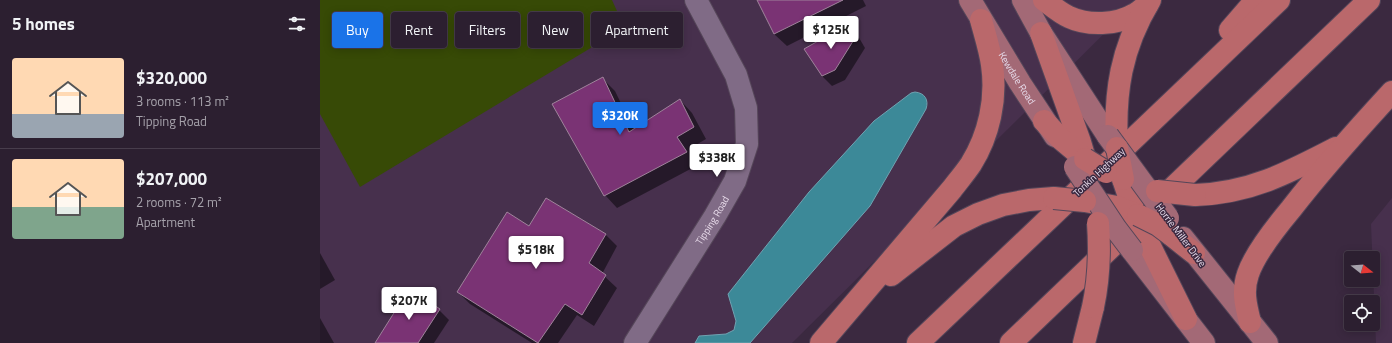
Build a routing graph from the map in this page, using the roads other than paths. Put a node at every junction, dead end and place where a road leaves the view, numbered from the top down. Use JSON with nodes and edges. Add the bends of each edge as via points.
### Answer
{"nodes":[{"id":1,"x":696,"y":0,"type":"edge"},
{"id":2,"x":970,"y":0,"type":"edge"},
{"id":3,"x":1023,"y":0,"type":"edge"},
{"id":4,"x":1044,"y":0,"type":"edge"},
{"id":5,"x":1256,"y":0,"type":"edge"},
{"id":6,"x":1279,"y":0,"type":"edge"},
{"id":7,"x":1369,"y":0,"type":"edge"},
{"id":8,"x":1149,"y":2,"type":"edge"},
{"id":9,"x":981,"y":20,"type":"junction"},
{"id":10,"x":1041,"y":33,"type":"junction"},
{"id":11,"x":1392,"y":92,"type":"edge"},
{"id":12,"x":1044,"y":121,"type":"joint"},
{"id":13,"x":1141,"y":132,"type":"junction"},
{"id":14,"x":1344,"y":144,"type":"junction"},
{"id":15,"x":1117,"y":148,"type":"junction"},
{"id":16,"x":1076,"y":151,"type":"junction"},
{"id":17,"x":1123,"y":179,"type":"junction"},
{"id":18,"x":1145,"y":187,"type":"junction"},
{"id":19,"x":1096,"y":200,"type":"junction"},
{"id":20,"x":1135,"y":214,"type":"junction"},
{"id":21,"x":1173,"y":231,"type":"junction"},
{"id":22,"x":1194,"y":253,"type":"joint"},
{"id":23,"x":1146,"y":257,"type":"junction"},
{"id":24,"x":857,"y":302,"type":"junction"},
{"id":25,"x":1186,"y":319,"type":"joint"},
{"id":26,"x":1250,"y":322,"type":"junction"},
{"id":27,"x":635,"y":343,"type":"edge"},
{"id":28,"x":821,"y":343,"type":"edge"},
{"id":29,"x":918,"y":343,"type":"edge"},
{"id":30,"x":1011,"y":343,"type":"edge"},
{"id":31,"x":1084,"y":343,"type":"edge"},
{"id":32,"x":1204,"y":343,"type":"edge"},
{"id":33,"x":1267,"y":343,"type":"edge"}],
"edges":[{"from":1,"to":27,"type":"street","name":"Tipping Road","via":[[736,75],[746,108],[747,144],[735,182]]},
{"from":2,"to":9,"type":"main road","name":"Kewdale Road"},
{"from":3,"to":10,"type":"main road"},
{"from":4,"to":8,"type":"highway","via":[[1070,18],[1103,23],[1122,20],[1135,14]]},
{"from":5,"to":13,"type":"highway"},
{"from":6,"to":13,"type":"highway","name":"Tonkin Highway"},
{"from":7,"to":30,"type":"highway"},
{"from":8,"to":15,"type":"highway","via":[[1140,16],[1119,76],[1115,119]]},
{"from":9,"to":12,"type":"main road","name":"Kewdale Road"},
{"from":9,"to":24,"type":"highway","via":[[992,65],[993,87],[992,110],[984,138],[971,165]]},
{"from":10,"to":15,"type":"main road","name":"Horrie Miller Drive","bridge":true},
{"from":10,"to":16,"type":"highway"},
{"from":11,"to":14,"type":"highway"},
{"from":12,"to":16,"type":"highway"},
{"from":13,"to":29,"type":"highway","name":"Tonkin Highway"},
{"from":14,"to":18,"type":"highway","bridge":true,"via":[[1278,178],[1238,190],[1195,195],[1157,191]]},
{"from":14,"to":26,"type":"highway","via":[[1280,222],[1253,262],[1244,289]]},
{"from":15,"to":17,"type":"highway","bridge":true},
{"from":15,"to":18,"type":"main road","name":"Horrie Miller Drive","bridge":true},
{"from":16,"to":17,"type":"highway","bridge":true,"via":[[1106,172]]},
{"from":16,"to":19,"type":"highway","bridge":true},
{"from":17,"to":18,"type":"highway"},
{"from":17,"to":20,"type":"highway"},
{"from":18,"to":21,"type":"main road","name":"Horrie Miller Drive","bridge":true},
{"from":19,"to":20,"type":"highway"},
{"from":19,"to":23,"type":"main road","bridge":true,"via":[[1116,229]]},
{"from":19,"to":24,"type":"highway","bridge":true,"via":[[1054,198],[1018,202],[978,214],[954,226]]},
{"from":19,"to":31,"type":"highway","bridge":true,"via":[[1099,244],[1097,288]]},
{"from":20,"to":21,"type":"highway","bridge":true},
{"from":20,"to":23,"type":"highway"},
{"from":21,"to":22,"type":"highway"},
{"from":22,"to":26,"type":"main road","name":"Horrie Miller Drive"},
{"from":23,"to":25,"type":"highway"},
{"from":24,"to":28,"type":"highway"},
{"from":25,"to":32,"type":"main road"},
{"from":26,"to":33,"type":"main road","name":"Horrie Miller Drive"}]}
